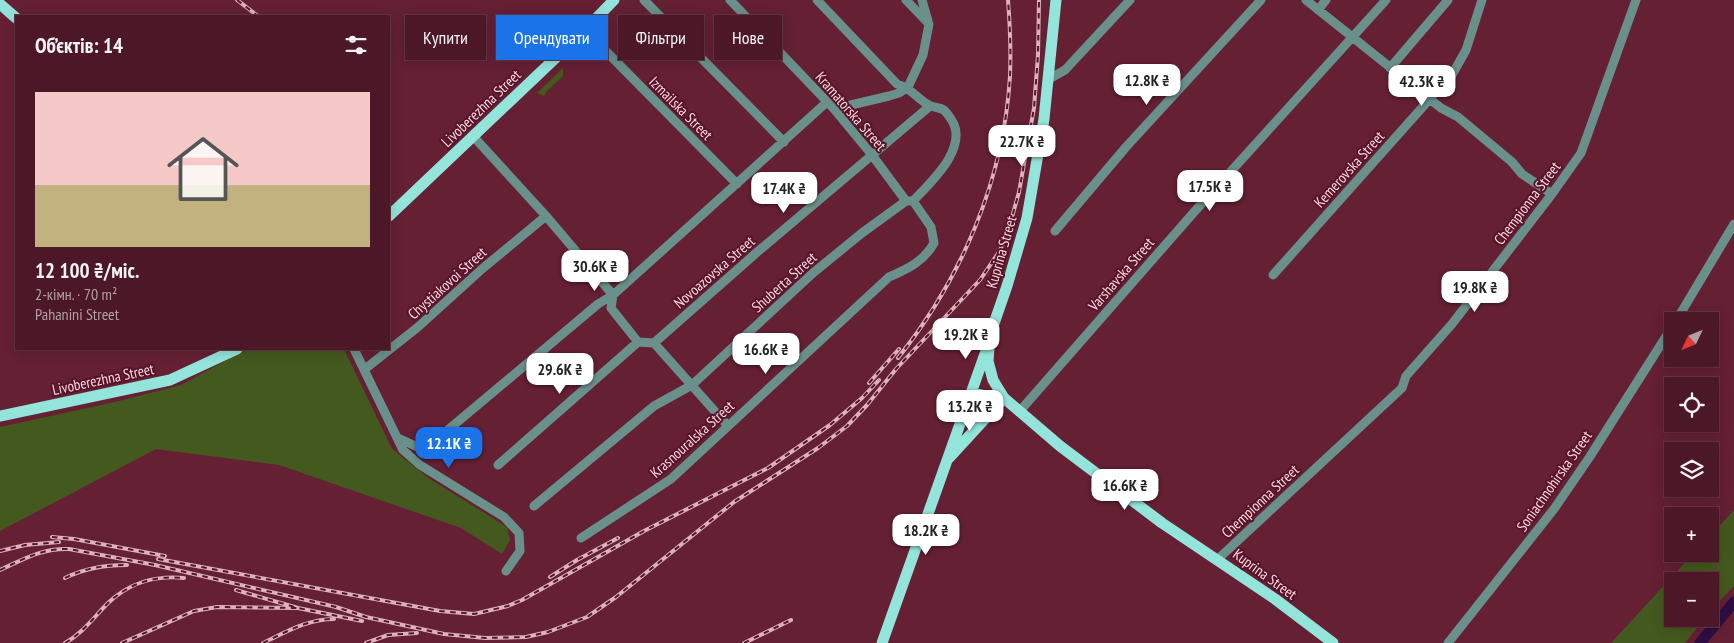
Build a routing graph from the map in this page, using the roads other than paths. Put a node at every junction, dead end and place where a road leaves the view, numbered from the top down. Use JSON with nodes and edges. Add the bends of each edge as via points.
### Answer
{"nodes":[{"id":1,"x":644,"y":0,"type":"edge"},
{"id":2,"x":730,"y":0,"type":"edge"},
{"id":3,"x":817,"y":0,"type":"edge"},
{"id":4,"x":906,"y":0,"type":"edge"},
{"id":5,"x":922,"y":0,"type":"edge"},
{"id":6,"x":1056,"y":0,"type":"edge"},
{"id":7,"x":1130,"y":0,"type":"edge"},
{"id":8,"x":1260,"y":0,"type":"edge"},
{"id":9,"x":1306,"y":0,"type":"edge"},
{"id":10,"x":1326,"y":0,"type":"edge"},
{"id":11,"x":1386,"y":0,"type":"edge"},
{"id":12,"x":1448,"y":0,"type":"edge"},
{"id":13,"x":1482,"y":0,"type":"edge"},
{"id":14,"x":1636,"y":0,"type":"edge"},
{"id":15,"x":611,"y":1,"type":"edge"},
{"id":16,"x":0,"y":4,"type":"edge"},
{"id":17,"x":1318,"y":10,"type":"junction"},
{"id":18,"x":598,"y":15,"type":"edge"},
{"id":19,"x":15,"y":17,"type":"edge"},
{"id":20,"x":929,"y":24,"type":"junction"},
{"id":21,"x":1353,"y":38,"type":"junction"},
{"id":22,"x":608,"y":53,"type":"edge"},
{"id":23,"x":554,"y":60,"type":"edge"},
{"id":24,"x":1390,"y":68,"type":"junction"},
{"id":25,"x":1049,"y":80,"type":"junction"},
{"id":26,"x":908,"y":87,"type":"junction"},
{"id":27,"x":1430,"y":99,"type":"junction"},
{"id":28,"x":827,"y":102,"type":"junction"},
{"id":29,"x":930,"y":106,"type":"junction"},
{"id":30,"x":834,"y":109,"type":"junction"},
{"id":31,"x":474,"y":136,"type":"junction"},
{"id":32,"x":784,"y":142,"type":"junction"},
{"id":33,"x":872,"y":155,"type":"junction"},
{"id":34,"x":737,"y":184,"type":"junction"},
{"id":35,"x":1552,"y":194,"type":"junction"},
{"id":36,"x":909,"y":201,"type":"junction"},
{"id":37,"x":390,"y":215,"type":"edge"},
{"id":38,"x":546,"y":216,"type":"junction"},
{"id":39,"x":1734,"y":224,"type":"edge"},
{"id":40,"x":1055,"y":232,"type":"dead end"},
{"id":41,"x":1273,"y":275,"type":"dead end"},
{"id":42,"x":612,"y":295,"type":"junction"},
{"id":43,"x":1681,"y":312,"type":"edge"},
{"id":44,"x":990,"y":335,"type":"junction"},
{"id":45,"x":1664,"y":340,"type":"edge"},
{"id":46,"x":638,"y":342,"type":"junction"},
{"id":47,"x":654,"y":343,"type":"junction"},
{"id":48,"x":390,"y":349,"type":"edge"},
{"id":49,"x":235,"y":350,"type":"edge"},
{"id":50,"x":355,"y":350,"type":"edge"},
{"id":51,"x":389,"y":350,"type":"edge"},
{"id":52,"x":365,"y":369,"type":"junction"},
{"id":53,"x":692,"y":385,"type":"junction"},
{"id":54,"x":969,"y":395,"type":"junction"},
{"id":55,"x":1004,"y":398,"type":"junction"},
{"id":56,"x":992,"y":411,"type":"junction"},
{"id":57,"x":1019,"y":412,"type":"junction"},
{"id":58,"x":0,"y":416,"type":"edge"},
{"id":59,"x":728,"y":426,"type":"junction"},
{"id":60,"x":398,"y":438,"type":"junction"},
{"id":61,"x":946,"y":461,"type":"junction"},
{"id":62,"x":498,"y":466,"type":"dead end"},
{"id":63,"x":534,"y":506,"type":"dead end"},
{"id":64,"x":581,"y":538,"type":"dead end"},
{"id":65,"x":1218,"y":559,"type":"junction"},
{"id":66,"x":506,"y":571,"type":"dead end"},
{"id":67,"x":882,"y":643,"type":"edge"},
{"id":68,"x":1333,"y":643,"type":"edge"},
{"id":69,"x":1448,"y":643,"type":"edge"}],
"edges":[{"from":1,"to":32,"type":"street"},
{"from":2,"to":28,"type":"street","name":"Kramatorska Street"},
{"from":3,"to":26,"type":"street","name":"Shuberta Street","via":[[897,84]]},
{"from":4,"to":20,"type":"street"},
{"from":5,"to":20,"type":"street"},
{"from":6,"to":25,"type":"main road","name":"Kuprina Street"},
{"from":7,"to":25,"type":"street","via":[[1065,70]]},
{"from":8,"to":40,"type":"street","via":[[1126,147]]},
{"from":9,"to":17,"type":"street"},
{"from":10,"to":17,"type":"street"},
{"from":11,"to":21,"type":"street","name":"Varshavska Street"},
{"from":12,"to":24,"type":"street"},
{"from":13,"to":27,"type":"street","name":"Kemerovska Street","via":[[1466,50],[1448,82]]},
{"from":14,"to":35,"type":"street","name":"Chempionna Street","via":[[1581,153]]},
{"from":15,"to":18,"type":"main road","name":"Livoberezhna Street"},
{"from":16,"to":19,"type":"main road"},
{"from":17,"to":21,"type":"street"},
{"from":20,"to":26,"type":"street","via":[[923,55]]},
{"from":21,"to":24,"type":"street"},
{"from":21,"to":57,"type":"street","name":"Varshavska Street","via":[[1195,211]]},
{"from":22,"to":34,"type":"street","name":"Izmailska Street"},
{"from":23,"to":31,"type":"main road","name":"Livoberezhna Street"},
{"from":24,"to":27,"type":"street"},
{"from":25,"to":44,"type":"main road","name":"Kuprina Street","via":[[1027,218]]},
{"from":26,"to":29,"type":"street","name":"Shuberta Street"},
{"from":26,"to":30,"type":"street","via":[[889,96]]},
{"from":27,"to":35,"type":"street","via":[[1458,117],[1522,174]]},
{"from":27,"to":41,"type":"street","name":"Kemerovska Street"},
{"from":28,"to":30,"type":"street","name":"Kramatorska Street"},
{"from":28,"to":32,"type":"street"},
{"from":29,"to":33,"type":"street","name":"Novoazovska Street"},
{"from":29,"to":36,"type":"street","name":"Shuberta Street","via":[[945,111],[955,125],[957,140],[941,170]]},
{"from":30,"to":33,"type":"street","name":"Kramatorska Street"},
{"from":31,"to":37,"type":"main road","name":"Livoberezhna Street"},
{"from":31,"to":38,"type":"street"},
{"from":32,"to":34,"type":"street"},
{"from":33,"to":36,"type":"street","name":"Kramatorska Street"},
{"from":33,"to":47,"type":"street","name":"Novoazovska Street"},
{"from":34,"to":42,"type":"street"},
{"from":35,"to":65,"type":"street","name":"Chempionna Street","via":[[1452,324],[1406,376],[1402,388]]},
{"from":36,"to":53,"type":"street","name":"Shuberta Street","via":[[813,272]]},
{"from":36,"to":59,"type":"street","name":"Krasnouralska Street","via":[[930,227],[934,243],[928,253],[911,267],[889,277]]},
{"from":38,"to":42,"type":"street"},
{"from":38,"to":48,"type":"street","name":"Chystiakovoi Street"},
{"from":39,"to":43,"type":"street"},
{"from":42,"to":46,"type":"street","via":[[610,308]]},
{"from":42,"to":60,"type":"street","via":[[424,450]]},
{"from":44,"to":54,"type":"main road"},
{"from":44,"to":55,"type":"main road","name":"Kuprina Street","via":[[988,361],[993,380]]},
{"from":45,"to":69,"type":"street","name":"Soniachnohirska Street","via":[[1554,509]]},
{"from":46,"to":47,"type":"street"},
{"from":46,"to":62,"type":"street"},
{"from":47,"to":53,"type":"street"},
{"from":49,"to":58,"type":"main road","name":"Livoberezhna Street","via":[[170,380]]},
{"from":50,"to":52,"type":"street"},
{"from":51,"to":52,"type":"street","name":"Chystiakovoi Street"},
{"from":52,"to":60,"type":"street"},
{"from":53,"to":59,"type":"street"},
{"from":53,"to":63,"type":"street","name":"Shuberta Street","via":[[654,406]]},
{"from":54,"to":56,"type":"main road","via":[[978,393],[985,397]]},
{"from":54,"to":61,"type":"main road"},
{"from":55,"to":56,"type":"main road"},
{"from":55,"to":57,"type":"main road","name":"Kuprina Street"},
{"from":56,"to":61,"type":"main road"},
{"from":57,"to":65,"type":"main road","name":"Kuprina Street","via":[[1162,523]]},
{"from":59,"to":64,"type":"street","name":"Krasnouralska Street","via":[[672,479]]},
{"from":60,"to":66,"type":"street","via":[[403,450],[420,465],[504,517],[519,533],[520,551]]},
{"from":61,"to":67,"type":"main road"},
{"from":65,"to":68,"type":"main road","name":"Kuprina Street"}]}
